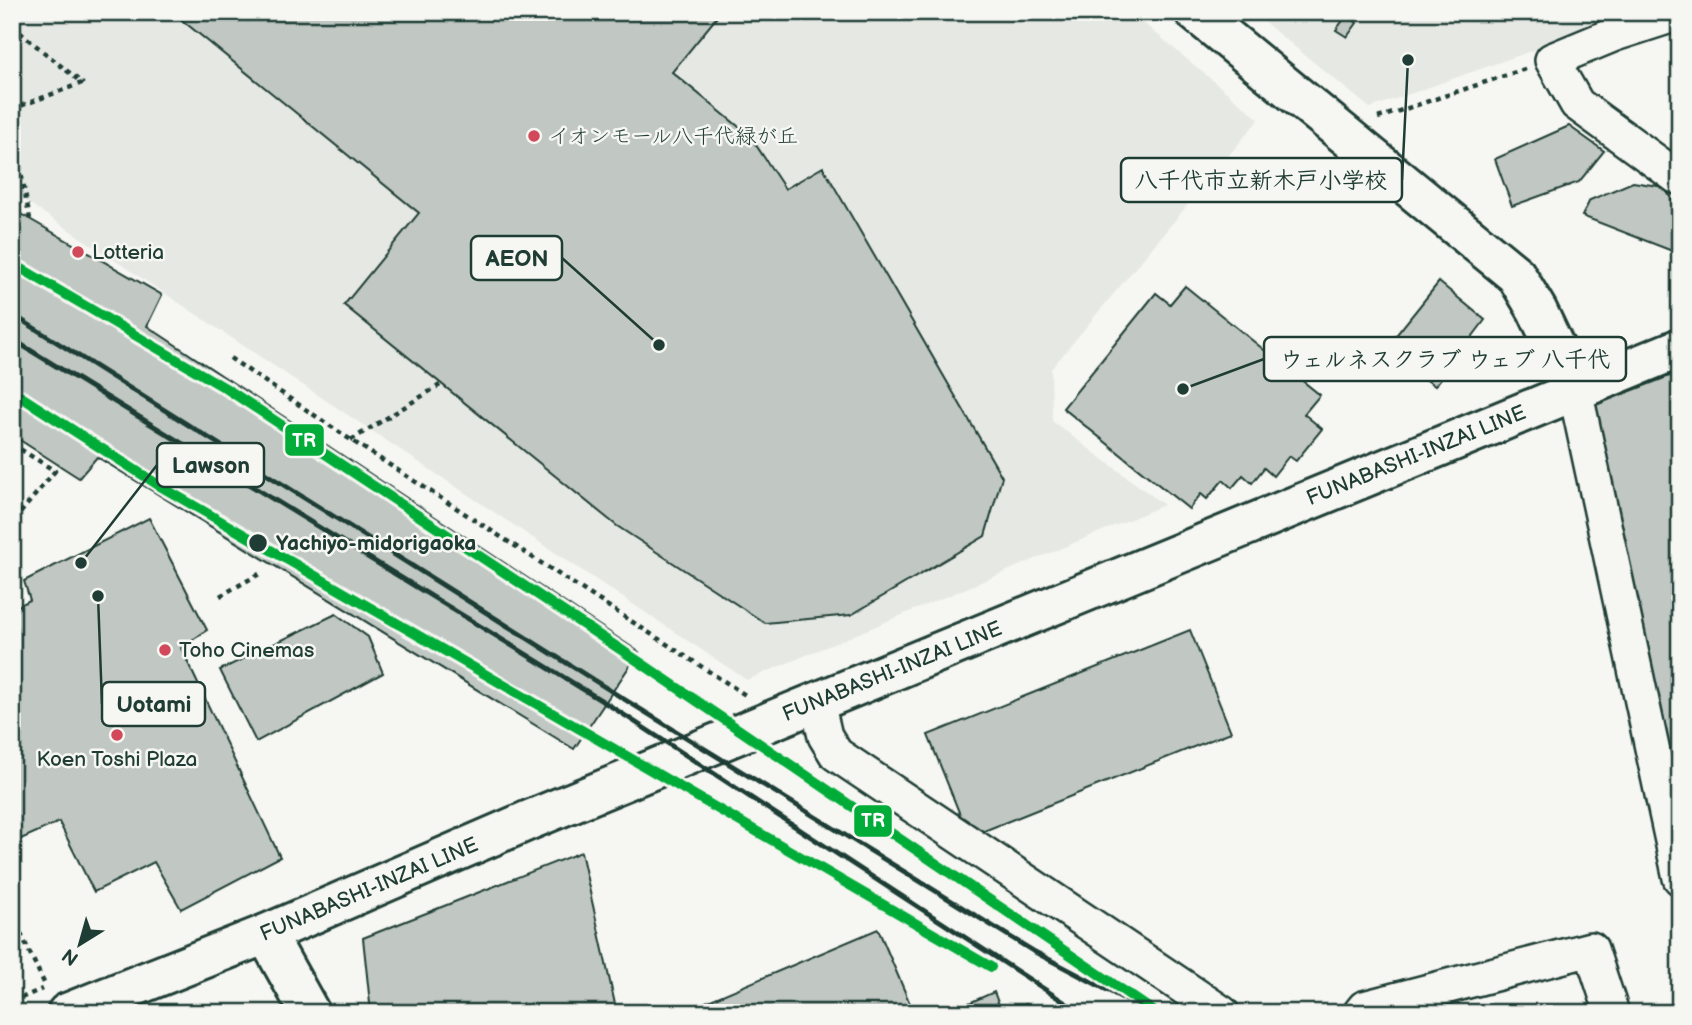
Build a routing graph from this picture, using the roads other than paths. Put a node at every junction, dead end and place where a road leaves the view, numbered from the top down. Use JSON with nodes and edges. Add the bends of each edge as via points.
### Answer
{"nodes":[{"id":1,"x":1195,"y":12,"type":"edge"},
{"id":2,"x":1680,"y":13,"type":"edge"},
{"id":3,"x":1680,"y":176,"type":"edge"},
{"id":4,"x":1680,"y":348,"type":"edge"},
{"id":5,"x":1575,"y":390,"type":"junction"},
{"id":6,"x":817,"y":702,"type":"junction"},
{"id":7,"x":1680,"y":878,"type":"edge"},
{"id":8,"x":266,"y":934,"type":"junction"},
{"id":9,"x":55,"y":999,"type":"edge"},
{"id":10,"x":310,"y":1013,"type":"edge"},
{"id":11,"x":1222,"y":1013,"type":"edge"},
{"id":12,"x":1360,"y":1013,"type":"edge"},
{"id":13,"x":1612,"y":1013,"type":"edge"}],
"edges":[{"from":1,"to":5,"type":"main road","via":[[1516,275]]},
{"from":2,"to":3,"type":"street","via":[[1553,60],[1577,104]]},
{"from":4,"to":5,"type":"main road","name":"FUNABASHI-INZAI LINE"},
{"from":5,"to":6,"type":"main road","name":"FUNABASHI-INZAI LINE"},
{"from":5,"to":7,"type":"street"},
{"from":6,"to":8,"type":"main road","name":"FUNABASHI-INZAI LINE"},
{"from":6,"to":11,"type":"street","via":[[825,736],[836,754]]},
{"from":8,"to":9,"type":"main road","name":"FUNABASHI-INZAI LINE"},
{"from":8,"to":10,"type":"main road"},
{"from":12,"to":13,"type":"street","via":[[1364,1008],[1591,948]]}]}
